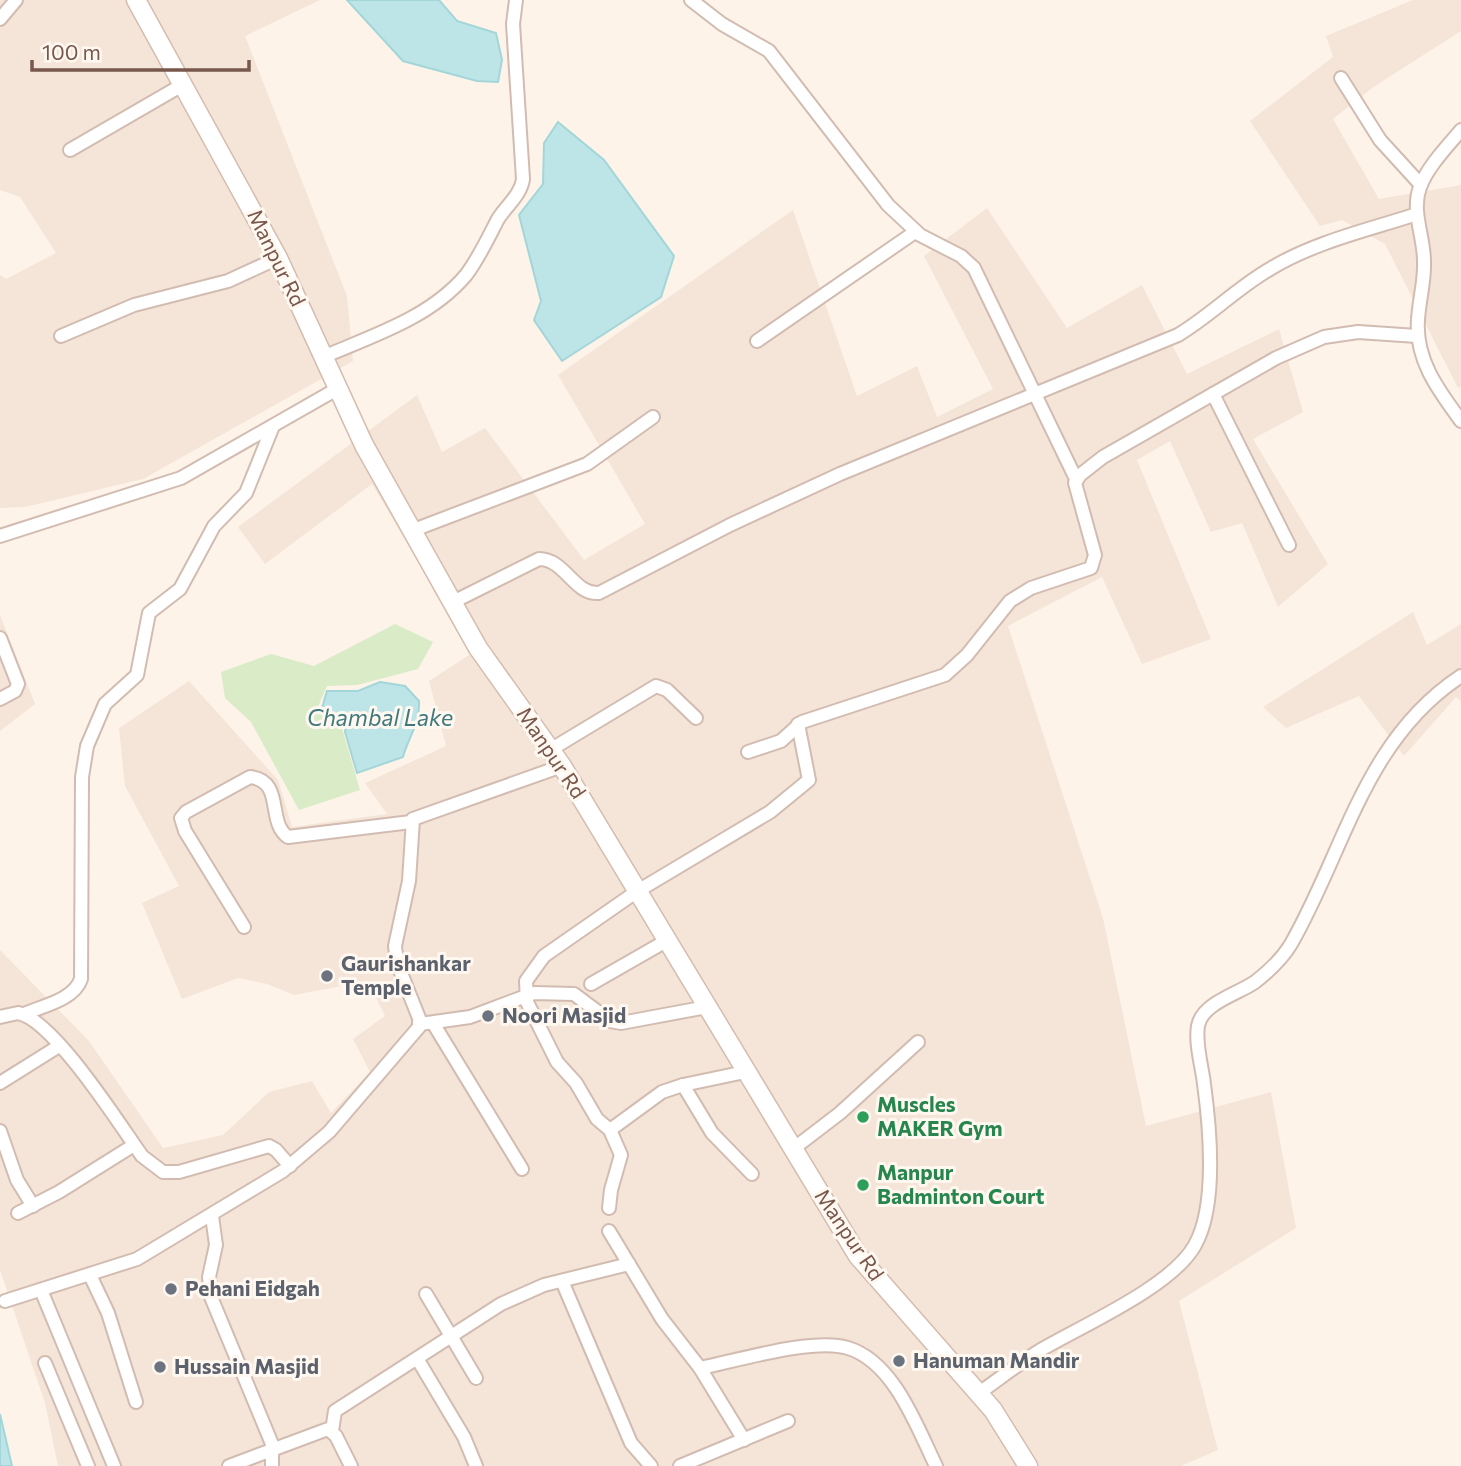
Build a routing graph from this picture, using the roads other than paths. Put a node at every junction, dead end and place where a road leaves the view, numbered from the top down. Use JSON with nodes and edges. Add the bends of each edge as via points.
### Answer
{"nodes":[{"id":1,"x":16,"y":0,"type":"edge"},
{"id":2,"x":136,"y":0,"type":"edge"},
{"id":3,"x":516,"y":0,"type":"edge"},
{"id":4,"x":691,"y":0,"type":"edge"},
{"id":5,"x":0,"y":19,"type":"edge"},
{"id":6,"x":1341,"y":78,"type":"dead end"},
{"id":7,"x":184,"y":84,"type":"junction"},
{"id":8,"x":1461,"y":130,"type":"edge"},
{"id":9,"x":70,"y":150,"type":"dead end"},
{"id":10,"x":1421,"y":185,"type":"junction"},
{"id":11,"x":1417,"y":214,"type":"junction"},
{"id":12,"x":915,"y":232,"type":"junction"},
{"id":13,"x":278,"y":258,"type":"junction"},
{"id":14,"x":61,"y":335,"type":"dead end"},
{"id":15,"x":1417,"y":336,"type":"junction"},
{"id":16,"x":757,"y":341,"type":"dead end"},
{"id":17,"x":323,"y":357,"type":"junction"},
{"id":18,"x":337,"y":389,"type":"junction"},
{"id":19,"x":1037,"y":393,"type":"junction"},
{"id":20,"x":1213,"y":394,"type":"junction"},
{"id":21,"x":653,"y":417,"type":"dead end"},
{"id":22,"x":1461,"y":421,"type":"edge"},
{"id":23,"x":273,"y":426,"type":"junction"},
{"id":24,"x":1076,"y":479,"type":"junction"},
{"id":25,"x":411,"y":531,"type":"junction"},
{"id":26,"x":0,"y":536,"type":"edge"},
{"id":27,"x":1289,"y":545,"type":"dead end"},
{"id":28,"x":451,"y":603,"type":"junction"},
{"id":29,"x":0,"y":638,"type":"edge"},
{"id":30,"x":1461,"y":676,"type":"edge"},
{"id":31,"x":0,"y":699,"type":"edge"},
{"id":32,"x":696,"y":718,"type":"dead end"},
{"id":33,"x":798,"y":724,"type":"junction"},
{"id":34,"x":550,"y":750,"type":"junction"},
{"id":35,"x":748,"y":752,"type":"dead end"},
{"id":36,"x":562,"y":766,"type":"junction"},
{"id":37,"x":411,"y":822,"type":"junction"},
{"id":38,"x":636,"y":892,"type":"junction"},
{"id":39,"x":244,"y":927,"type":"dead end"},
{"id":40,"x":666,"y":942,"type":"junction"},
{"id":41,"x":591,"y":985,"type":"dead end"},
{"id":42,"x":528,"y":993,"type":"junction"},
{"id":43,"x":707,"y":1007,"type":"junction"},
{"id":44,"x":24,"y":1014,"type":"junction"},
{"id":45,"x":2,"y":1015,"type":"edge"},
{"id":46,"x":426,"y":1024,"type":"junction"},
{"id":47,"x":918,"y":1042,"type":"dead end"},
{"id":48,"x":59,"y":1046,"type":"junction"},
{"id":49,"x":746,"y":1072,"type":"junction"},
{"id":50,"x":0,"y":1083,"type":"edge"},
{"id":51,"x":683,"y":1085,"type":"junction"},
{"id":52,"x":610,"y":1130,"type":"junction"},
{"id":53,"x":0,"y":1131,"type":"edge"},
{"id":54,"x":134,"y":1145,"type":"junction"},
{"id":55,"x":793,"y":1149,"type":"junction"},
{"id":56,"x":290,"y":1167,"type":"junction"},
{"id":57,"x":522,"y":1169,"type":"dead end"},
{"id":58,"x":752,"y":1174,"type":"dead end"},
{"id":59,"x":33,"y":1206,"type":"junction"},
{"id":60,"x":609,"y":1208,"type":"dead end"},
{"id":61,"x":18,"y":1213,"type":"dead end"},
{"id":62,"x":212,"y":1216,"type":"junction"},
{"id":63,"x":609,"y":1231,"type":"dead end"},
{"id":64,"x":629,"y":1264,"type":"junction"},
{"id":65,"x":90,"y":1275,"type":"junction"},
{"id":66,"x":562,"y":1281,"type":"junction"},
{"id":67,"x":41,"y":1290,"type":"junction"},
{"id":68,"x":426,"y":1294,"type":"dead end"},
{"id":69,"x":5,"y":1301,"type":"dead end"},
{"id":70,"x":453,"y":1337,"type":"junction"},
{"id":71,"x":418,"y":1360,"type":"junction"},
{"id":72,"x":45,"y":1363,"type":"dead end"},
{"id":73,"x":700,"y":1368,"type":"junction"},
{"id":74,"x":476,"y":1378,"type":"dead end"},
{"id":75,"x":979,"y":1394,"type":"junction"},
{"id":76,"x":136,"y":1402,"type":"dead end"},
{"id":77,"x":788,"y":1420,"type":"dead end"},
{"id":78,"x":332,"y":1431,"type":"junction"},
{"id":79,"x":744,"y":1440,"type":"junction"},
{"id":80,"x":273,"y":1451,"type":"junction"},
{"id":81,"x":88,"y":1466,"type":"edge"},
{"id":82,"x":114,"y":1466,"type":"edge"},
{"id":83,"x":229,"y":1466,"type":"edge"},
{"id":84,"x":272,"y":1466,"type":"edge"},
{"id":85,"x":351,"y":1466,"type":"edge"},
{"id":86,"x":476,"y":1466,"type":"edge"},
{"id":87,"x":651,"y":1466,"type":"edge"},
{"id":88,"x":680,"y":1466,"type":"edge"},
{"id":89,"x":936,"y":1466,"type":"edge"},
{"id":90,"x":1028,"y":1466,"type":"edge"}],
"edges":[{"from":1,"to":5,"type":"street"},
{"from":2,"to":7,"type":"main road","name":"Manpur Rd"},
{"from":3,"to":17,"type":"street","via":[[513,24],[521,189],[467,274],[445,295],[389,329]]},
{"from":4,"to":12,"type":"street","via":[[722,24],[757,41],[780,62],[888,205]]},
{"from":6,"to":10,"type":"street","via":[[1380,140]]},
{"from":7,"to":9,"type":"street"},
{"from":7,"to":13,"type":"main road","name":"Manpur Rd"},
{"from":8,"to":10,"type":"street"},
{"from":10,"to":11,"type":"street"},
{"from":11,"to":15,"type":"street","via":[[1424,261]]},
{"from":11,"to":19,"type":"street","via":[[1270,268],[1178,335]]},
{"from":12,"to":16,"type":"street"},
{"from":12,"to":19,"type":"street","via":[[974,268]]},
{"from":13,"to":14,"type":"street","via":[[228,281],[134,305]]},
{"from":13,"to":17,"type":"main road","name":"Manpur Rd"},
{"from":15,"to":20,"type":"street","via":[[1357,332],[1324,337]]},
{"from":15,"to":22,"type":"street","via":[[1427,369]]},
{"from":17,"to":18,"type":"main road","name":"Manpur Rd"},
{"from":18,"to":23,"type":"street"},
{"from":18,"to":25,"type":"main road","name":"Manpur Rd"},
{"from":19,"to":24,"type":"street"},
{"from":19,"to":28,"type":"street","via":[[840,474],[599,593],[587,592],[556,565],[539,559]]},
{"from":20,"to":24,"type":"street","via":[[1103,457]]},
{"from":20,"to":27,"type":"street"},
{"from":21,"to":25,"type":"street","via":[[587,464]]},
{"from":23,"to":26,"type":"street","via":[[181,478]]},
{"from":23,"to":44,"type":"street","via":[[246,493],[214,526],[180,589],[149,613],[137,675],[102,709],[83,765],[81,979],[69,995]]},
{"from":24,"to":33,"type":"street","via":[[1095,555],[1091,568],[1031,588],[1010,601],[967,655],[945,674]]},
{"from":25,"to":28,"type":"main road","name":"Manpur Rd"},
{"from":28,"to":34,"type":"main road","name":"Manpur Rd"},
{"from":29,"to":31,"type":"street","via":[[18,684]]},
{"from":30,"to":75,"type":"street","via":[[1402,732],[1367,781],[1283,956],[1252,984],[1210,1008],[1199,1021],[1208,1114],[1208,1195],[1203,1228],[1194,1248],[1158,1282],[1036,1353]]},
{"from":32,"to":34,"type":"street","via":[[659,685]]},
{"from":33,"to":35,"type":"street","via":[[781,741]]},
{"from":33,"to":38,"type":"street","via":[[808,780],[770,812]]},
{"from":34,"to":36,"type":"main road","name":"Manpur Rd"},
{"from":36,"to":37,"type":"street","via":[[418,815]]},
{"from":36,"to":38,"type":"main road","name":"Manpur Rd"},
{"from":37,"to":39,"type":"street","via":[[288,838],[278,827],[268,786],[250,777],[186,812],[181,818],[185,831]]},
{"from":37,"to":46,"type":"street","via":[[409,881],[394,946],[397,963]]},
{"from":38,"to":40,"type":"main road","name":"Manpur Rd"},
{"from":38,"to":42,"type":"street","via":[[544,956],[526,981]]},
{"from":40,"to":41,"type":"street"},
{"from":40,"to":43,"type":"main road","name":"Manpur Rd"},
{"from":42,"to":43,"type":"street","via":[[578,995],[616,1023]]},
{"from":42,"to":46,"type":"street","via":[[470,1017]]},
{"from":42,"to":52,"type":"street","via":[[527,1002],[557,1062]]},
{"from":43,"to":49,"type":"main road","name":"Manpur Rd"},
{"from":44,"to":45,"type":"street"},
{"from":44,"to":48,"type":"street"},
{"from":46,"to":56,"type":"street","via":[[329,1132]]},
{"from":46,"to":57,"type":"street"},
{"from":47,"to":55,"type":"street"},
{"from":48,"to":50,"type":"street"},
{"from":48,"to":54,"type":"street","via":[[93,1085]]},
{"from":49,"to":51,"type":"street"},
{"from":49,"to":55,"type":"main road","name":"Manpur Rd"},
{"from":51,"to":52,"type":"street","via":[[662,1092]]},
{"from":51,"to":58,"type":"street","via":[[712,1133]]},
{"from":52,"to":60,"type":"street","via":[[621,1156]]},
{"from":53,"to":59,"type":"street","via":[[17,1180]]},
{"from":54,"to":56,"type":"street","via":[[163,1172],[179,1172],[272,1146]]},
{"from":54,"to":59,"type":"street"},
{"from":55,"to":75,"type":"main road","name":"Manpur Rd","via":[[858,1256]]},
{"from":56,"to":62,"type":"street"},
{"from":59,"to":61,"type":"street"},
{"from":62,"to":65,"type":"street","via":[[137,1259]]},
{"from":62,"to":80,"type":"street","via":[[216,1245],[209,1290]]},
{"from":63,"to":64,"type":"street"},
{"from":64,"to":66,"type":"street"},
{"from":64,"to":73,"type":"street","via":[[662,1319]]},
{"from":65,"to":67,"type":"street"},
{"from":65,"to":76,"type":"street","via":[[104,1302]]},
{"from":66,"to":70,"type":"street","via":[[501,1304]]},
{"from":66,"to":87,"type":"street","via":[[631,1443]]},
{"from":67,"to":69,"type":"street"},
{"from":67,"to":82,"type":"street"},
{"from":68,"to":70,"type":"street"},
{"from":70,"to":71,"type":"street"},
{"from":70,"to":74,"type":"street"},
{"from":71,"to":78,"type":"street","via":[[335,1411]]},
{"from":71,"to":86,"type":"street"},
{"from":72,"to":81,"type":"street"},
{"from":73,"to":79,"type":"street"},
{"from":73,"to":89,"type":"street","via":[[813,1346],[848,1347],[874,1363],[889,1380]]},
{"from":75,"to":90,"type":"main road","name":"Manpur Rd","via":[[1007,1428]]},
{"from":77,"to":79,"type":"street"},
{"from":78,"to":80,"type":"street","via":[[323,1430]]},
{"from":78,"to":85,"type":"street"},
{"from":79,"to":88,"type":"street"},
{"from":80,"to":83,"type":"street"},
{"from":80,"to":84,"type":"street"}]}
